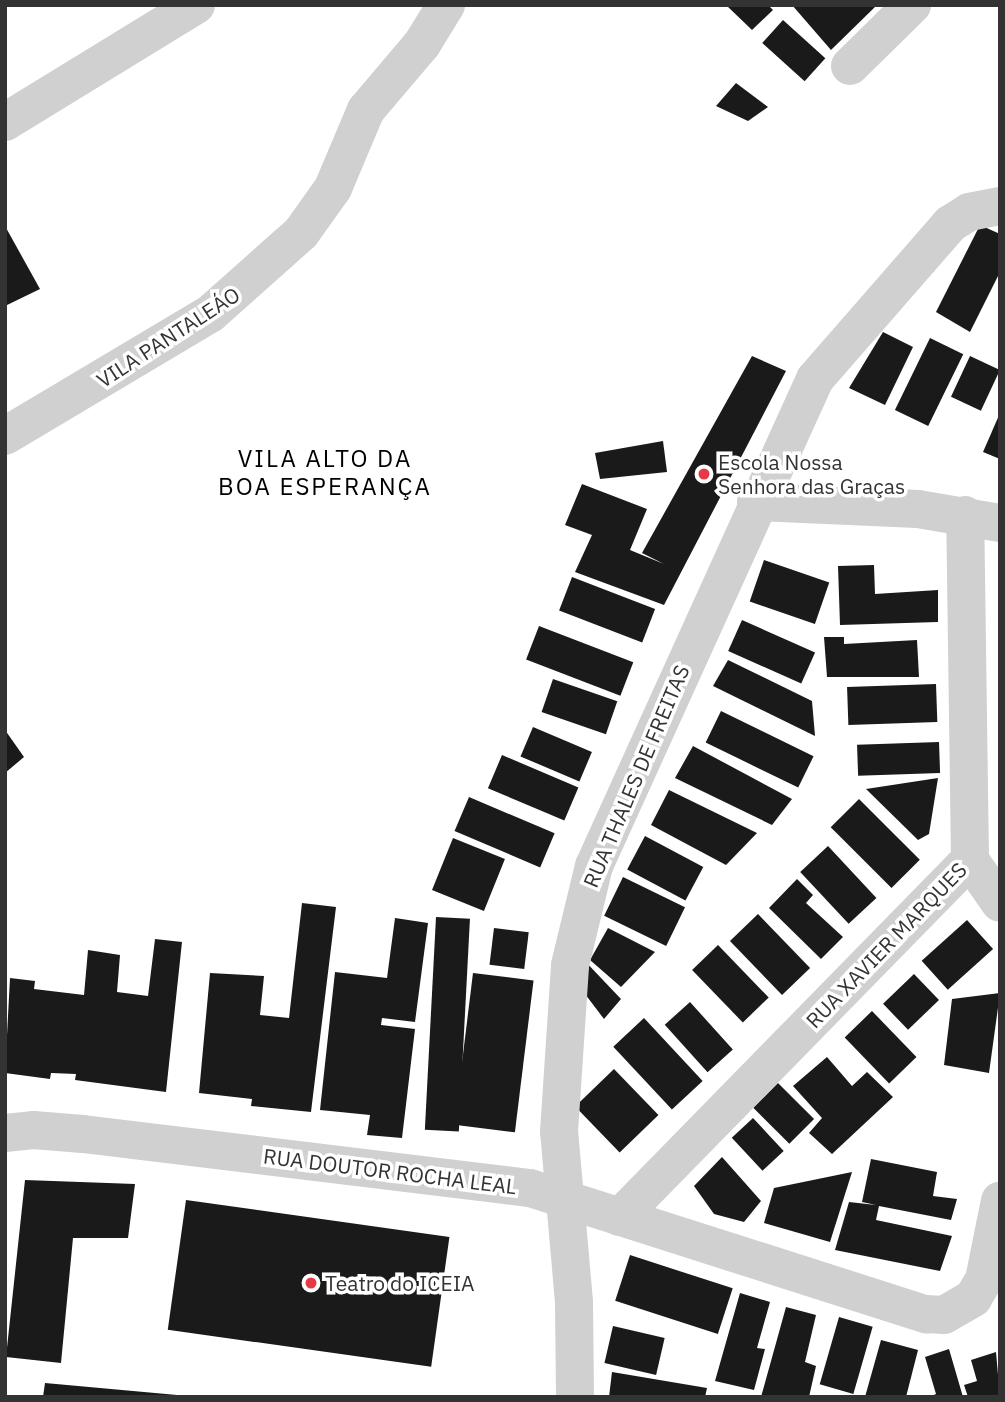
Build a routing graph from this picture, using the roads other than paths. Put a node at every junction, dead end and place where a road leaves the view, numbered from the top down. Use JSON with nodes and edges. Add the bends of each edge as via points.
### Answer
{"nodes":[{"id":1,"x":196,"y":5,"type":"edge"},
{"id":2,"x":446,"y":5,"type":"edge"},
{"id":3,"x":912,"y":5,"type":"edge"},
{"id":4,"x":850,"y":66,"type":"dead end"},
{"id":5,"x":5,"y":122,"type":"edge"},
{"id":6,"x":1000,"y":206,"type":"edge"},
{"id":7,"x":5,"y":436,"type":"edge"},
{"id":8,"x":755,"y":502,"type":"junction"},
{"id":9,"x":982,"y":519,"type":"edge"},
{"id":10,"x":971,"y":860,"type":"junction"},
{"id":11,"x":1000,"y":903,"type":"edge"},
{"id":12,"x":5,"y":1133,"type":"edge"},
{"id":13,"x":563,"y":1198,"type":"junction"},
{"id":14,"x":1000,"y":1201,"type":"edge"},
{"id":15,"x":620,"y":1217,"type":"junction"},
{"id":16,"x":575,"y":1397,"type":"edge"}],
"edges":[{"from":1,"to":5,"type":"street"},
{"from":2,"to":7,"type":"street","name":"VILA PANTALEÁO","via":[[422,44],[366,110],[333,188],[292,243],[210,314]]},
{"from":3,"to":4,"type":"street"},
{"from":6,"to":8,"type":"street","name":"RUA THALES DE FREITAS","via":[[969,212],[950,223],[860,323],[815,379]]},
{"from":8,"to":9,"type":"street"},
{"from":8,"to":13,"type":"street","name":"RUA THALES DE FREITAS","via":[[612,821],[581,911],[570,965],[559,1132]]},
{"from":9,"to":10,"type":"street","name":"RUA XAVIER MARQUES"},
{"from":10,"to":11,"type":"street"},
{"from":10,"to":15,"type":"street","name":"RUA XAVIER MARQUES"},
{"from":12,"to":13,"type":"street","name":"RUA DOUTOR ROCHA LEAL","via":[[83,1134],[499,1182]]},
{"from":13,"to":15,"type":"street","name":"RUA DOUTOR ROCHA LEAL"},
{"from":13,"to":16,"type":"street","name":"RUA THALES DE FREITAS","via":[[574,1302]]},
{"from":14,"to":15,"type":"street","name":"RUA DOUTOR ROCHA LEAL","via":[[984,1280],[973,1298],[944,1315],[926,1314]]}]}
